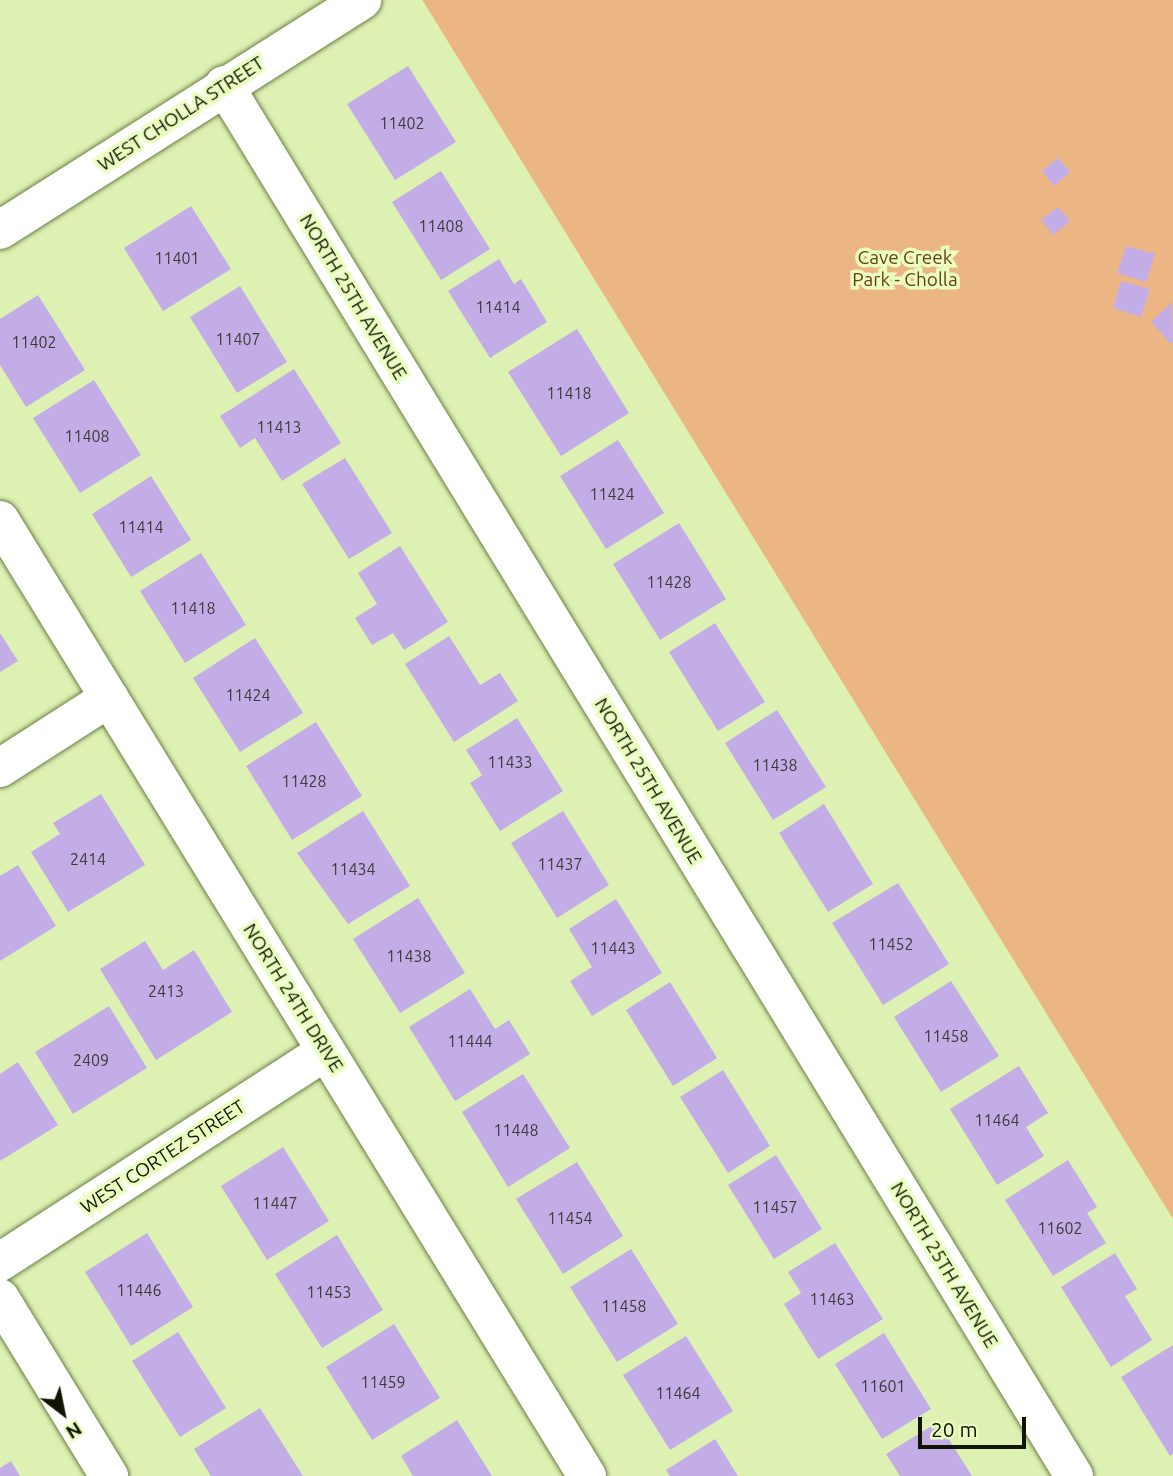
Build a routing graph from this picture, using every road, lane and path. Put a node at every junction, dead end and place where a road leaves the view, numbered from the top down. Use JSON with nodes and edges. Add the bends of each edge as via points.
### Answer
{"nodes":[{"id":1,"x":362,"y":0,"type":"edge"},
{"id":2,"x":224,"y":85,"type":"junction"},
{"id":3,"x":0,"y":230,"type":"edge"},
{"id":4,"x":0,"y":520,"type":"edge"},
{"id":5,"x":109,"y":698,"type":"junction"},
{"id":6,"x":0,"y":768,"type":"edge"},
{"id":7,"x":326,"y":1051,"type":"junction"},
{"id":8,"x":0,"y":1262,"type":"edge"},
{"id":9,"x":0,"y":1298,"type":"edge"},
{"id":10,"x":109,"y":1476,"type":"edge"},
{"id":11,"x":587,"y":1476,"type":"edge"},
{"id":12,"x":1074,"y":1476,"type":"edge"}],
"edges":[{"from":1,"to":2,"type":"street","name":"WEST CHOLLA STREET"},
{"from":2,"to":3,"type":"street","name":"WEST CHOLLA STREET"},
{"from":2,"to":12,"type":"street","name":"NORTH 25TH AVENUE"},
{"from":4,"to":5,"type":"street","name":"NORTH 24TH DRIVE"},
{"from":5,"to":6,"type":"street"},
{"from":5,"to":7,"type":"street","name":"NORTH 24TH DRIVE"},
{"from":7,"to":8,"type":"street","name":"WEST CORTEZ STREET"},
{"from":7,"to":11,"type":"street","name":"NORTH 24TH DRIVE"},
{"from":9,"to":10,"type":"street"}]}
